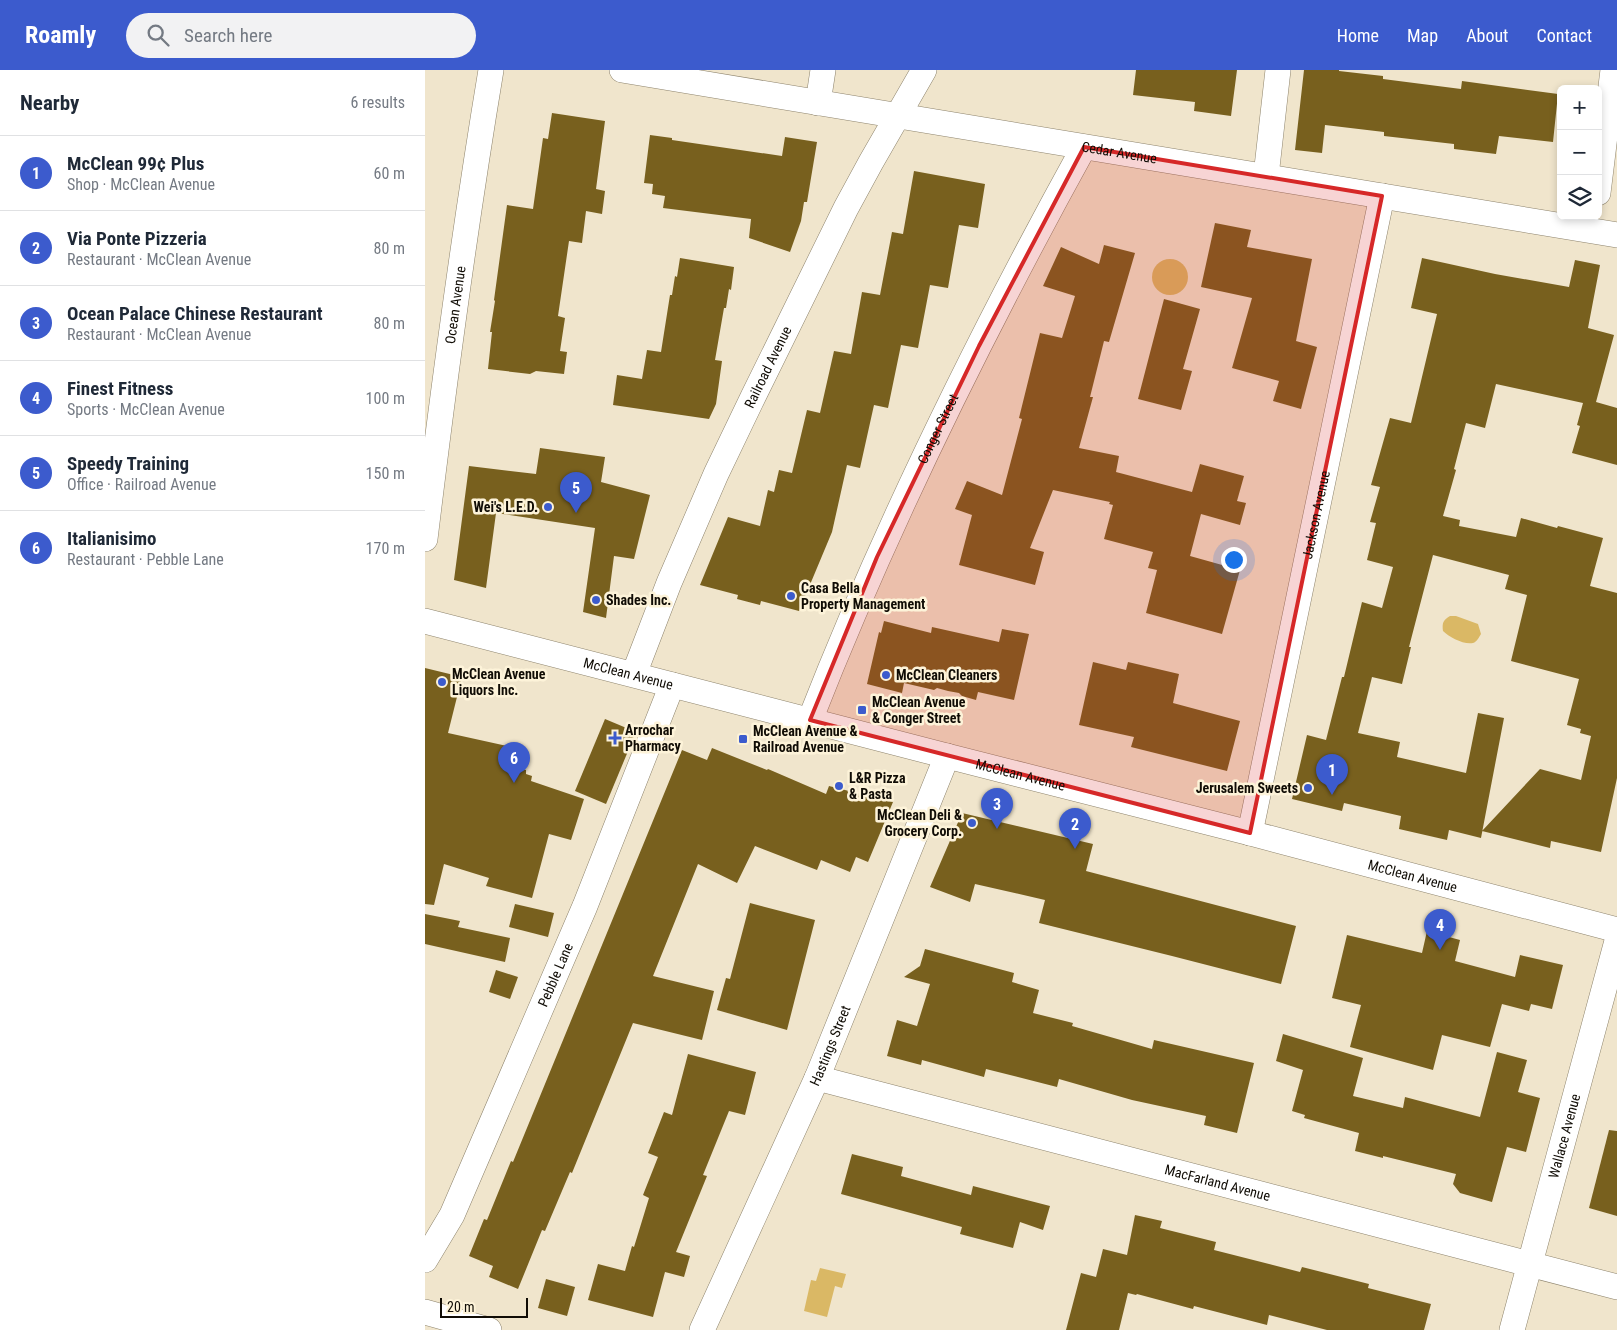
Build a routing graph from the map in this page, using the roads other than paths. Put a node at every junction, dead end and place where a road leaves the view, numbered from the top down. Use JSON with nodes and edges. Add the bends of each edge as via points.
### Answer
{"nodes":[{"id":1,"x":491,"y":70,"type":"edge"},
{"id":2,"x":622,"y":70,"type":"edge"},
{"id":3,"x":823,"y":70,"type":"edge"},
{"id":4,"x":924,"y":70,"type":"edge"},
{"id":5,"x":1278,"y":70,"type":"edge"},
{"id":6,"x":1613,"y":70,"type":"edge"},
{"id":7,"x":818,"y":103,"type":"junction"},
{"id":8,"x":899,"y":116,"type":"junction"},
{"id":9,"x":1084,"y":147,"type":"junction"},
{"id":10,"x":1600,"y":175,"type":"edge"},
{"id":11,"x":1267,"y":176,"type":"junction"},
{"id":12,"x":1382,"y":196,"type":"junction"},
{"id":13,"x":1602,"y":228,"type":"edge"},
{"id":14,"x":425,"y":539,"type":"edge"},
{"id":15,"x":425,"y":621,"type":"edge"},
{"id":16,"x":634,"y":674,"type":"junction"},
{"id":17,"x":672,"y":685,"type":"junction"},
{"id":18,"x":810,"y":720,"type":"junction"},
{"id":19,"x":947,"y":756,"type":"junction"},
{"id":20,"x":1249,"y":833,"type":"junction"},
{"id":21,"x":1617,"y":930,"type":"edge"},
{"id":22,"x":1617,"y":941,"type":"edge"},
{"id":23,"x":817,"y":1078,"type":"junction"},
{"id":24,"x":425,"y":1260,"type":"edge"},
{"id":25,"x":1530,"y":1264,"type":"junction"},
{"id":26,"x":1617,"y":1287,"type":"edge"},
{"id":27,"x":425,"y":1312,"type":"edge"},
{"id":28,"x":460,"y":1324,"type":"edge"},
{"id":29,"x":489,"y":1330,"type":"edge"},
{"id":30,"x":702,"y":1330,"type":"edge"},
{"id":31,"x":1512,"y":1330,"type":"edge"}],
"edges":[{"from":1,"to":14,"type":"street","name":"Ocean Avenue","via":[[471,189]]},
{"from":2,"to":7,"type":"street","name":"Cedar Avenue"},
{"from":3,"to":7,"type":"street"},
{"from":4,"to":8,"type":"street","name":"Railroad Avenue"},
{"from":5,"to":11,"type":"street"},
{"from":6,"to":10,"type":"street"},
{"from":7,"to":8,"type":"street","name":"Cedar Avenue"},
{"from":8,"to":9,"type":"street","name":"Cedar Avenue"},
{"from":8,"to":16,"type":"street","name":"Railroad Avenue","via":[[846,208],[729,449],[669,583]]},
{"from":9,"to":11,"type":"street","name":"Cedar Avenue"},
{"from":9,"to":18,"type":"street","name":"Conger Street","via":[[979,346],[877,557]]},
{"from":11,"to":12,"type":"street","name":"Cedar Avenue"},
{"from":12,"to":13,"type":"street","name":"Cedar Avenue"},
{"from":12,"to":20,"type":"street","name":"Jackson Avenue"},
{"from":15,"to":16,"type":"street","name":"McClean Avenue"},
{"from":16,"to":17,"type":"street","name":"McClean Avenue"},
{"from":17,"to":18,"type":"street","name":"McClean Avenue"},
{"from":17,"to":24,"type":"street","name":"Pebble Lane","via":[[585,906],[451,1215]]},
{"from":18,"to":19,"type":"street","name":"McClean Avenue"},
{"from":19,"to":20,"type":"street","name":"McClean Avenue"},
{"from":19,"to":23,"type":"street","name":"Hastings Street"},
{"from":20,"to":21,"type":"street","name":"McClean Avenue"},
{"from":22,"to":25,"type":"street","name":"Wallace Avenue"},
{"from":23,"to":25,"type":"street","name":"MacFarland Avenue"},
{"from":23,"to":30,"type":"street","name":"Hastings Street"},
{"from":25,"to":26,"type":"street","name":"MacFarland Avenue"},
{"from":25,"to":31,"type":"street","name":"Wallace Avenue"},
{"from":27,"to":28,"type":"street"},
{"from":28,"to":29,"type":"street"}]}
